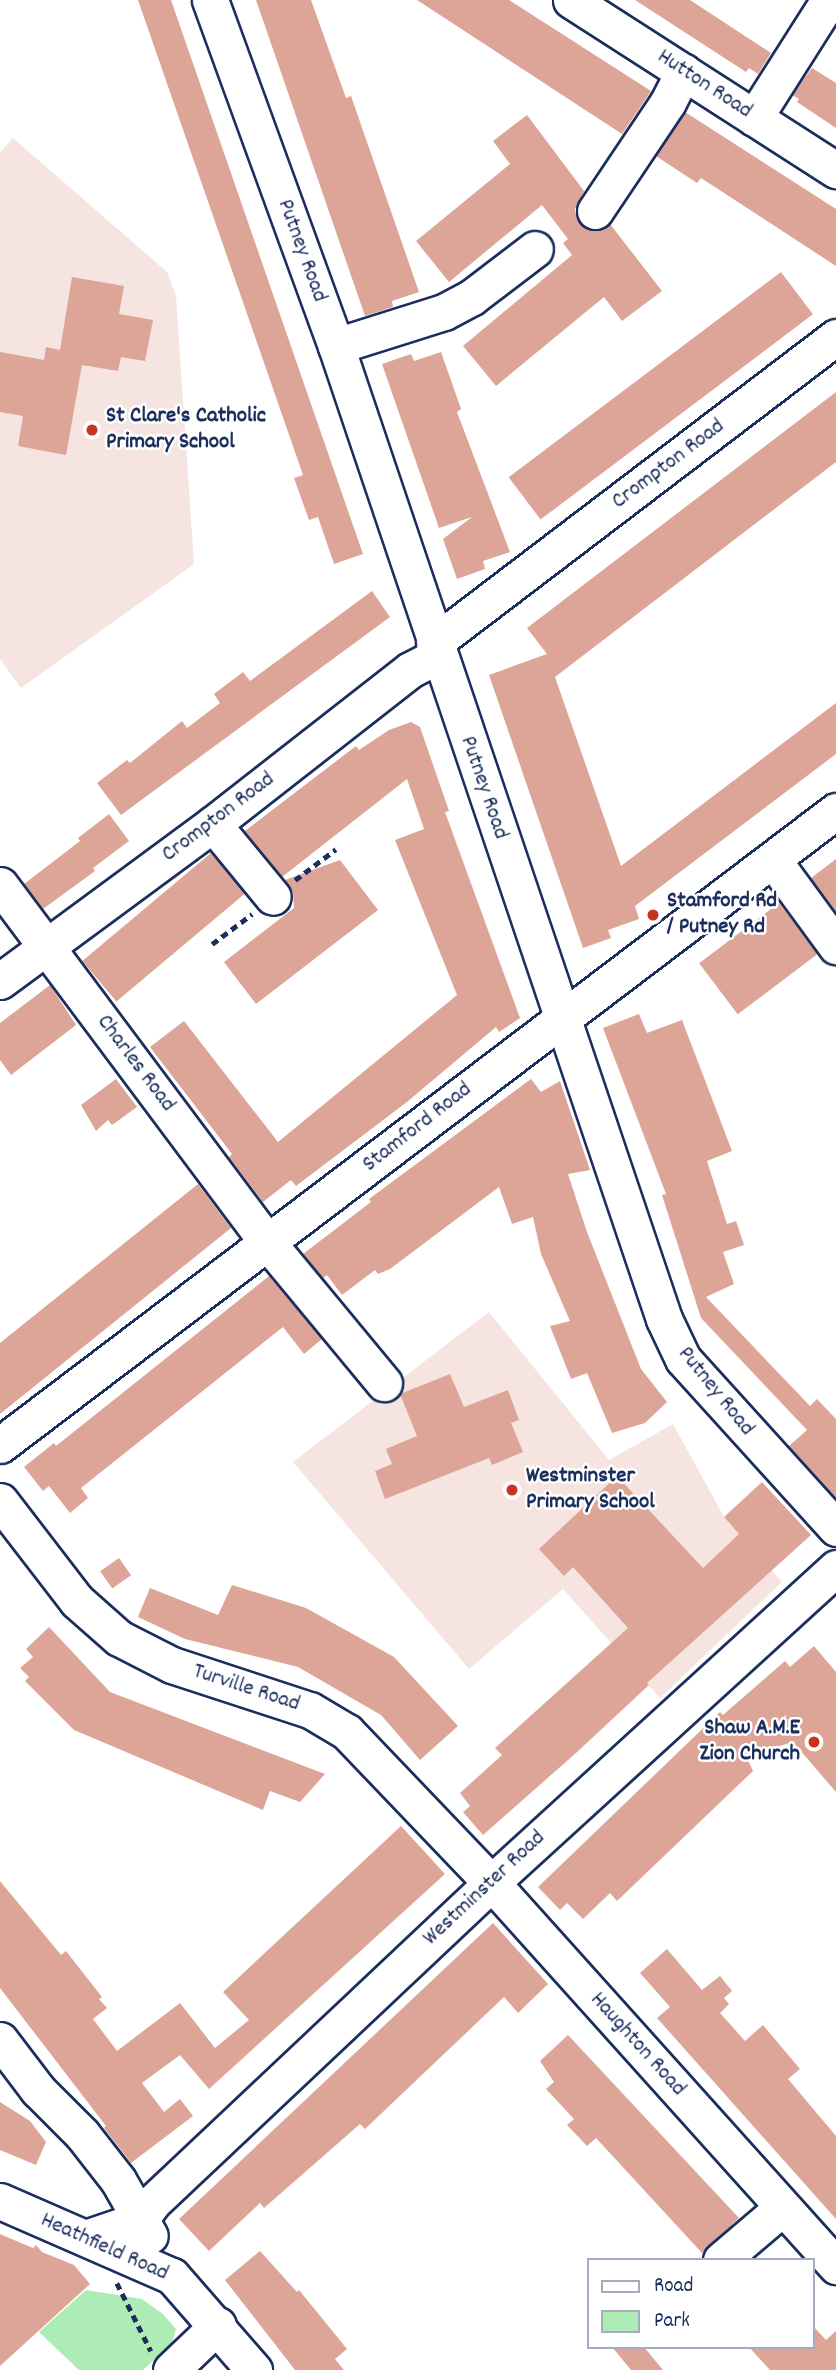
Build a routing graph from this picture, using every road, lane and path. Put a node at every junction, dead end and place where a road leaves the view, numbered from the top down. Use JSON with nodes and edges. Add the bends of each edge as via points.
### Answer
{"nodes":[{"id":1,"x":210,"y":0,"type":"edge"},
{"id":2,"x":571,"y":0,"type":"edge"},
{"id":3,"x":829,"y":0,"type":"edge"},
{"id":4,"x":683,"y":72,"type":"junction"},
{"id":5,"x":754,"y":118,"type":"junction"},
{"id":6,"x":836,"y":170,"type":"edge"},
{"id":7,"x":595,"y":211,"type":"dead end"},
{"id":8,"x":535,"y":249,"type":"dead end"},
{"id":9,"x":836,"y":337,"type":"edge"},
{"id":10,"x":336,"y":346,"type":"junction"},
{"id":11,"x":436,"y":649,"type":"junction"},
{"id":12,"x":836,"y":811,"type":"edge"},
{"id":13,"x":214,"y":824,"type":"junction"},
{"id":14,"x":774,"y":860,"type":"junction"},
{"id":15,"x":0,"y":885,"type":"edge"},
{"id":16,"x":273,"y":897,"type":"dead end"},
{"id":17,"x":47,"y":946,"type":"junction"},
{"id":18,"x":836,"y":946,"type":"edge"},
{"id":19,"x":0,"y":981,"type":"edge"},
{"id":20,"x":561,"y":1019,"type":"junction"},
{"id":21,"x":268,"y":1243,"type":"junction"},
{"id":22,"x":384,"y":1383,"type":"dead end"},
{"id":23,"x":0,"y":1445,"type":"edge"},
{"id":24,"x":0,"y":1501,"type":"edge"},
{"id":25,"x":836,"y":1528,"type":"edge"},
{"id":26,"x":836,"y":1567,"type":"edge"},
{"id":27,"x":491,"y":1883,"type":"junction"},
{"id":28,"x":0,"y":2040,"type":"edge"},
{"id":29,"x":0,"y":2201,"type":"edge"},
{"id":30,"x":782,"y":2208,"type":"junction"},
{"id":31,"x":141,"y":2218,"type":"junction"},
{"id":32,"x":88,"y":2238,"type":"junction"},
{"id":33,"x":723,"y":2258,"type":"edge"},
{"id":34,"x":836,"y":2266,"type":"edge"},
{"id":35,"x":114,"y":2276,"type":"dead end"},
{"id":36,"x":172,"y":2276,"type":"junction"},
{"id":37,"x":218,"y":2325,"type":"junction"},
{"id":38,"x":164,"y":2366,"type":"edge"},
{"id":39,"x":254,"y":2370,"type":"edge"}],
"edges":[{"from":1,"to":10,"type":"street","name":"Putney Road"},
{"from":2,"to":4,"type":"street","name":"Hutton Road"},
{"from":3,"to":5,"type":"street"},
{"from":4,"to":5,"type":"street","name":"Hutton Road"},
{"from":4,"to":7,"type":"street"},
{"from":5,"to":6,"type":"street","name":"Hutton Road"},
{"from":8,"to":10,"type":"street","via":[[472,298],[444,312]]},
{"from":9,"to":11,"type":"street","name":"Crompton Road"},
{"from":10,"to":11,"type":"street","name":"Putney Road"},
{"from":11,"to":13,"type":"street","name":"Crompton Road"},
{"from":11,"to":20,"type":"street","name":"Putney Road"},
{"from":12,"to":14,"type":"street","name":"Stamford Road"},
{"from":13,"to":16,"type":"street"},
{"from":13,"to":17,"type":"street","name":"Crompton Road"},
{"from":14,"to":18,"type":"street"},
{"from":14,"to":20,"type":"street","name":"Stamford Road"},
{"from":15,"to":17,"type":"street","name":"Charles Road"},
{"from":17,"to":19,"type":"street","name":"Crompton Road"},
{"from":17,"to":21,"type":"street","name":"Charles Road"},
{"from":20,"to":21,"type":"street","name":"Stamford Road"},
{"from":20,"to":25,"type":"street","name":"Putney Road","via":[[664,1319],[683,1359]]},
{"from":21,"to":22,"type":"street","name":"Charles Road"},
{"from":21,"to":23,"type":"street","name":"Stamford Road"},
{"from":24,"to":27,"type":"street","name":"Turville Road","via":[[77,1601],[119,1638],[172,1665],[310,1710],[347,1732]]},
{"from":26,"to":27,"type":"street","name":"Westminster Road"},
{"from":27,"to":30,"type":"street","name":"Haughton Road"},
{"from":27,"to":31,"type":"street","name":"Westminster Road"},
{"from":28,"to":31,"type":"street","via":[[38,2090],[69,2144],[105,2189]]},
{"from":29,"to":32,"type":"street","name":"Heathfield Road"},
{"from":30,"to":33,"type":"street"},
{"from":30,"to":34,"type":"street","name":"Haughton Road"},
{"from":31,"to":32,"type":"street","name":"Westminster Road"},
{"from":31,"to":36,"type":"street"},
{"from":32,"to":36,"type":"street","name":"Heathfield Road"},
{"from":35,"to":38,"type":"path"},
{"from":36,"to":37,"type":"street","name":"Heathfield Road"},
{"from":37,"to":38,"type":"street"},
{"from":37,"to":39,"type":"street","name":"Heathfield Road"}]}
